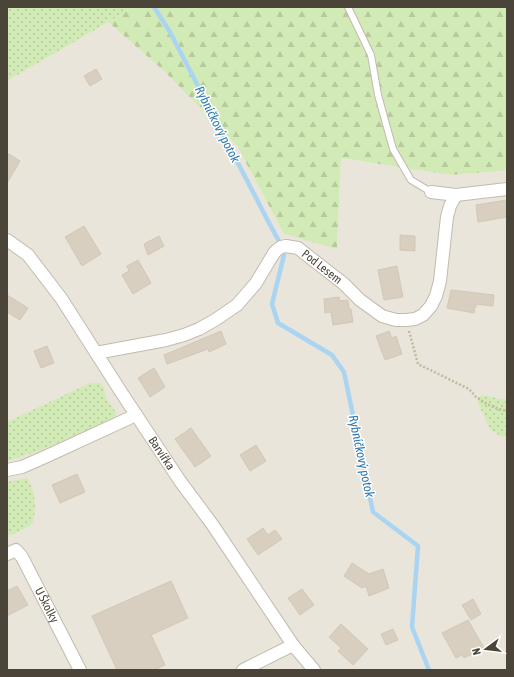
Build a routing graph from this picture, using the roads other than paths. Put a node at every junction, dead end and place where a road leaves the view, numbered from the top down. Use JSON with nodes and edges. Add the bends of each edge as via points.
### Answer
{"nodes":[{"id":1,"x":348,"y":7,"type":"edge"},
{"id":2,"x":507,"y":190,"type":"edge"},
{"id":3,"x":431,"y":192,"type":"joint"},
{"id":4,"x":456,"y":195,"type":"junction"},
{"id":5,"x":7,"y":240,"type":"edge"},
{"id":6,"x":96,"y":353,"type":"junction"},
{"id":7,"x":136,"y":415,"type":"junction"},
{"id":8,"x":7,"y":470,"type":"edge"},
{"id":9,"x":7,"y":554,"type":"edge"},
{"id":10,"x":293,"y":645,"type":"junction"},
{"id":11,"x":80,"y":670,"type":"edge"},
{"id":12,"x":243,"y":670,"type":"edge"},
{"id":13,"x":314,"y":670,"type":"edge"}],
"edges":[{"from":1,"to":3,"type":"lane","via":[[371,55],[378,95],[393,149],[411,180]]},
{"from":2,"to":4,"type":"street"},
{"from":3,"to":4,"type":"street"},
{"from":4,"to":6,"type":"street","name":"Pod Lesem","via":[[447,217],[436,296],[423,315],[406,320],[382,316],[304,252],[286,246],[274,253],[256,283],[237,305],[210,323],[166,340]]},
{"from":5,"to":6,"type":"street","name":"Barvířka","via":[[28,255],[61,298]]},
{"from":6,"to":7,"type":"street","name":"Barvířka"},
{"from":7,"to":8,"type":"street","via":[[22,467]]},
{"from":7,"to":10,"type":"street","name":"Barvířka"},
{"from":9,"to":11,"type":"street","name":"U Školky","via":[[16,550],[22,558]]},
{"from":10,"to":12,"type":"street"},
{"from":10,"to":13,"type":"street","name":"Barvířka"}]}
